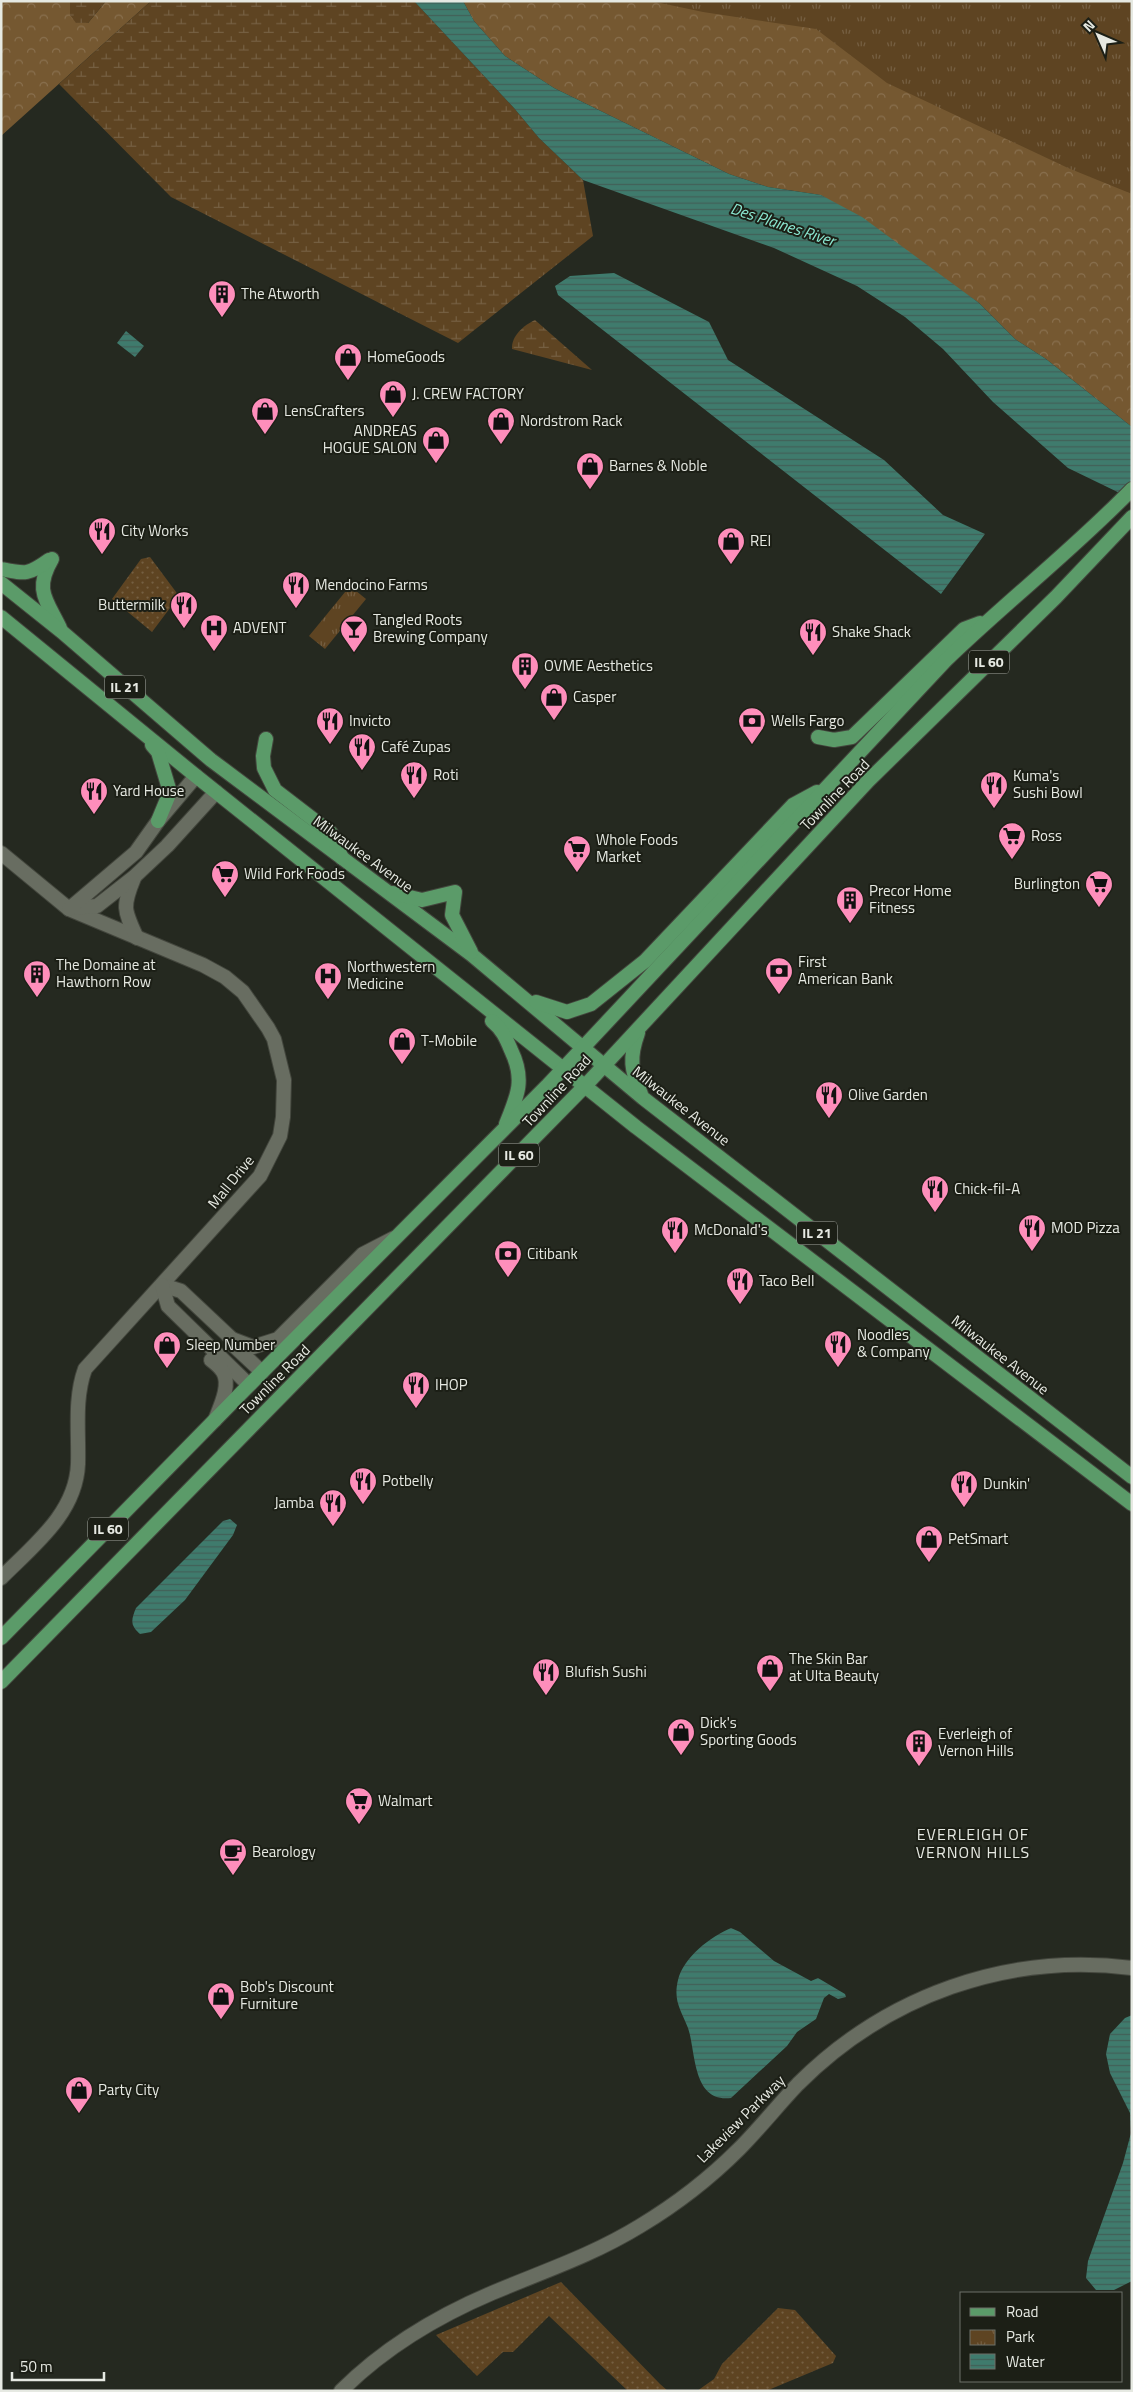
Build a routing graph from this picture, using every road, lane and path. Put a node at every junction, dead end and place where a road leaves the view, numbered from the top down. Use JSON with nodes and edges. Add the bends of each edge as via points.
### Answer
{"nodes":[{"id":1,"x":1132,"y":490,"type":"edge"},
{"id":2,"x":1132,"y":517,"type":"edge"},
{"id":3,"x":1,"y":569,"type":"edge"},
{"id":4,"x":1,"y":583,"type":"edge"},
{"id":5,"x":1,"y":618,"type":"edge"},
{"id":6,"x":988,"y":620,"type":"junction"},
{"id":7,"x":61,"y":631,"type":"junction"},
{"id":8,"x":135,"y":725,"type":"junction"},
{"id":9,"x":818,"y":737,"type":"dead end"},
{"id":10,"x":266,"y":738,"type":"dead end"},
{"id":11,"x":196,"y":776,"type":"junction"},
{"id":12,"x":825,"y":788,"type":"junction"},
{"id":13,"x":216,"y":792,"type":"junction"},
{"id":14,"x":158,"y":821,"type":"junction"},
{"id":15,"x":1,"y":853,"type":"edge"},
{"id":16,"x":344,"y":861,"type":"junction"},
{"id":17,"x":134,"y":877,"type":"junction"},
{"id":18,"x":385,"y":891,"type":"junction"},
{"id":19,"x":69,"y":908,"type":"junction"},
{"id":20,"x":394,"y":935,"type":"junction"},
{"id":21,"x":137,"y":938,"type":"junction"},
{"id":22,"x":472,"y":955,"type":"junction"},
{"id":23,"x":526,"y":998,"type":"junction"},
{"id":24,"x":640,"y":1028,"type":"junction"},
{"id":25,"x":583,"y":1047,"type":"junction"},
{"id":26,"x":603,"y":1065,"type":"junction"},
{"id":27,"x":564,"y":1068,"type":"junction"},
{"id":28,"x":585,"y":1086,"type":"junction"},
{"id":29,"x":643,"y":1098,"type":"junction"},
{"id":30,"x":502,"y":1132,"type":"junction"},
{"id":31,"x":398,"y":1236,"type":"junction"},
{"id":32,"x":162,"y":1285,"type":"junction"},
{"id":33,"x":181,"y":1318,"type":"junction"},
{"id":34,"x":232,"y":1339,"type":"junction"},
{"id":35,"x":262,"y":1372,"type":"junction"},
{"id":36,"x":249,"y":1385,"type":"junction"},
{"id":37,"x":215,"y":1420,"type":"junction"},
{"id":38,"x":1132,"y":1477,"type":"edge"},
{"id":39,"x":1132,"y":1504,"type":"edge"},
{"id":40,"x":1,"y":1578,"type":"edge"},
{"id":41,"x":1,"y":1638,"type":"edge"},
{"id":42,"x":1,"y":1682,"type":"edge"},
{"id":43,"x":1132,"y":1968,"type":"edge"},
{"id":44,"x":341,"y":2391,"type":"edge"}],
"edges":[{"from":1,"to":6,"type":"main road","name":"Townline Road","number":"IL 60","via":[[1094,529]]},
{"from":2,"to":24,"type":"main road","name":"Townline Road","number":"IL 60","via":[[1056,597],[868,781]]},
{"from":3,"to":7,"type":"main road","via":[[31,573],[52,558],[43,574],[41,588]]},
{"from":4,"to":7,"type":"main road","number":"IL 21"},
{"from":5,"to":8,"type":"main road","number":"IL 21"},
{"from":6,"to":9,"type":"main road","via":[[964,630],[852,737],[834,740]]},
{"from":6,"to":12,"type":"main road","name":"Townline Road","number":"IL 60"},
{"from":7,"to":16,"type":"main road","name":"Milwaukee Avenue","number":"IL 21","via":[[211,760]]},
{"from":8,"to":11,"type":"main road","number":"IL 21"},
{"from":8,"to":14,"type":"main road","via":[[158,752],[170,792]]},
{"from":10,"to":16,"type":"main road","via":[[264,768],[275,790],[330,832]]},
{"from":11,"to":13,"type":"main road","number":"IL 21"},
{"from":11,"to":14,"type":"street"},
{"from":12,"to":23,"type":"main road","via":[[793,804],[645,961],[591,1004],[568,1012]]},
{"from":12,"to":25,"type":"main road","name":"Townline Road","number":"IL 60"},
{"from":13,"to":17,"type":"street"},
{"from":13,"to":20,"type":"main road","number":"IL 21"},
{"from":14,"to":19,"type":"street","via":[[136,852]]},
{"from":15,"to":19,"type":"street","name":"Mall Drive"},
{"from":16,"to":18,"type":"main road","name":"Milwaukee Avenue","number":"IL 21"},
{"from":17,"to":19,"type":"street","via":[[97,906]]},
{"from":17,"to":21,"type":"street","via":[[125,898],[125,913]]},
{"from":18,"to":22,"type":"main road","name":"Milwaukee Avenue","number":"IL 21"},
{"from":18,"to":22,"type":"main road","via":[[422,900],[454,892],[452,915]]},
{"from":19,"to":21,"type":"street","name":"Mall Drive"},
{"from":20,"to":27,"type":"main road","number":"IL 21"},
{"from":20,"to":30,"type":"main road","via":[[502,1030],[520,1071],[515,1100]]},
{"from":21,"to":32,"type":"street","name":"Mall Drive","via":[[203,965],[243,992],[258,1010],[274,1039],[284,1080],[280,1136],[260,1176]]},
{"from":22,"to":23,"type":"main road","name":"Milwaukee Avenue","number":"IL 21"},
{"from":23,"to":25,"type":"main road","name":"Milwaukee Avenue","number":"IL 21"},
{"from":24,"to":26,"type":"main road","name":"Townline Road","number":"IL 60"},
{"from":24,"to":29,"type":"main road","via":[[632,1052],[633,1075]]},
{"from":25,"to":26,"type":"main road","name":"Milwaukee Avenue","number":"IL 21"},
{"from":25,"to":27,"type":"main road","name":"Townline Road","number":"IL 60"},
{"from":26,"to":28,"type":"main road","name":"Townline Road","number":"IL 60"},
{"from":26,"to":29,"type":"main road","name":"Milwaukee Avenue","number":"IL 21"},
{"from":27,"to":28,"type":"main road","number":"IL 21"},
{"from":27,"to":30,"type":"main road","name":"Townline Road","number":"IL 60"},
{"from":28,"to":39,"type":"main road","number":"IL 21"},
{"from":28,"to":42,"type":"main road","name":"Townline Road","number":"IL 60"},
{"from":29,"to":38,"type":"main road","name":"Milwaukee Avenue","number":"IL 21"},
{"from":30,"to":31,"type":"main road","name":"Townline Road","number":"IL 60"},
{"from":31,"to":34,"type":"street","via":[[363,1254],[278,1339],[253,1347]]},
{"from":31,"to":35,"type":"main road","name":"Townline Road","number":"IL 60"},
{"from":32,"to":33,"type":"street","via":[[168,1306]]},
{"from":32,"to":34,"type":"street","via":[[182,1291]]},
{"from":32,"to":40,"type":"street","name":"Mall Drive","via":[[85,1369],[78,1398],[78,1465],[71,1499],[54,1524]]},
{"from":33,"to":36,"type":"street"},
{"from":33,"to":37,"type":"street","via":[[184,1332],[224,1372],[224,1389]]},
{"from":34,"to":35,"type":"street","via":[[233,1345]]},
{"from":35,"to":36,"type":"main road","name":"Townline Road","number":"IL 60"},
{"from":36,"to":37,"type":"main road","name":"Townline Road","number":"IL 60"},
{"from":37,"to":41,"type":"main road","name":"Townline Road","number":"IL 60"},
{"from":43,"to":44,"type":"street","name":"Lakeview Parkway","via":[[1073,1964],[1020,1968],[951,1986],[918,1999],[871,2025],[828,2056],[718,2168],[658,2214],[570,2263],[494,2292],[440,2319],[376,2362]]}]}
